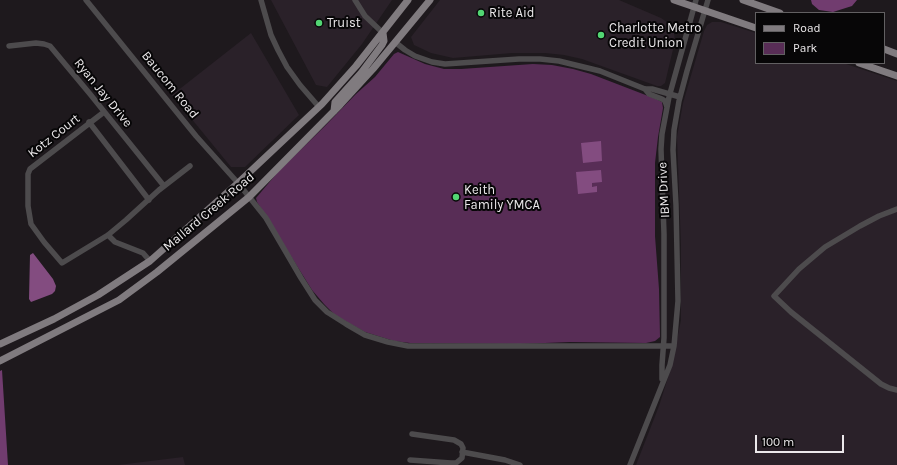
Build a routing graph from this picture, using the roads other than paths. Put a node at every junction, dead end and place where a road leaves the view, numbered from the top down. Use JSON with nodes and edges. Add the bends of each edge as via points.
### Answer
{"nodes":[{"id":1,"x":86,"y":0,"type":"edge"},
{"id":2,"x":261,"y":0,"type":"edge"},
{"id":3,"x":356,"y":0,"type":"edge"},
{"id":4,"x":408,"y":0,"type":"edge"},
{"id":5,"x":430,"y":0,"type":"edge"},
{"id":6,"x":674,"y":0,"type":"edge"},
{"id":7,"x":708,"y":0,"type":"edge"},
{"id":8,"x":743,"y":0,"type":"edge"},
{"id":9,"x":695,"y":4,"type":"edge"},
{"id":10,"x":704,"y":11,"type":"junction"},
{"id":11,"x":777,"y":12,"type":"edge"},
{"id":12,"x":755,"y":28,"type":"edge"},
{"id":13,"x":383,"y":33,"type":"junction"},
{"id":14,"x":395,"y":42,"type":"junction"},
{"id":15,"x":10,"y":46,"type":"dead end"},
{"id":16,"x":885,"y":49,"type":"edge"},
{"id":17,"x":897,"y":54,"type":"edge"},
{"id":18,"x":862,"y":64,"type":"edge"},
{"id":19,"x":897,"y":76,"type":"edge"},
{"id":20,"x":645,"y":89,"type":"junction"},
{"id":21,"x":670,"y":94,"type":"junction"},
{"id":22,"x":680,"y":97,"type":"junction"},
{"id":23,"x":319,"y":107,"type":"junction"},
{"id":24,"x":667,"y":107,"type":"junction"},
{"id":25,"x":334,"y":111,"type":"junction"},
{"id":26,"x":104,"y":112,"type":"junction"},
{"id":27,"x":89,"y":122,"type":"junction"},
{"id":28,"x":190,"y":166,"type":"dead end"},
{"id":29,"x":238,"y":183,"type":"junction"},
{"id":30,"x":164,"y":186,"type":"junction"},
{"id":31,"x":250,"y":197,"type":"junction"},
{"id":32,"x":149,"y":200,"type":"junction"},
{"id":33,"x":897,"y":209,"type":"edge"},
{"id":34,"x":108,"y":235,"type":"junction"},
{"id":35,"x":150,"y":261,"type":"junction"},
{"id":36,"x":0,"y":344,"type":"edge"},
{"id":37,"x":663,"y":345,"type":"junction"},
{"id":38,"x":674,"y":346,"type":"junction"},
{"id":39,"x":0,"y":361,"type":"edge"},
{"id":40,"x":662,"y":382,"type":"junction"},
{"id":41,"x":897,"y":390,"type":"edge"},
{"id":42,"x":412,"y":434,"type":"dead end"},
{"id":43,"x":462,"y":452,"type":"junction"},
{"id":44,"x":410,"y":460,"type":"dead end"},
{"id":45,"x":519,"y":465,"type":"edge"},
{"id":46,"x":630,"y":465,"type":"edge"}],
"edges":[{"from":1,"to":29,"type":"street","name":"Baucom Road","via":[[196,136]]},
{"from":2,"to":23,"type":"street","via":[[271,35],[287,67]]},
{"from":3,"to":13,"type":"street","via":[[365,16]]},
{"from":4,"to":13,"type":"main road","name":"Mallard Creek Road"},
{"from":5,"to":14,"type":"main road","name":"Mallard Creek Road"},
{"from":6,"to":9,"type":"main road"},
{"from":7,"to":10,"type":"street","name":"IBM Drive"},
{"from":8,"to":11,"type":"main road"},
{"from":9,"to":10,"type":"main road"},
{"from":9,"to":21,"type":"street","name":"IBM Drive"},
{"from":10,"to":12,"type":"main road"},
{"from":10,"to":22,"type":"street","name":"IBM Drive"},
{"from":13,"to":23,"type":"main road","name":"Mallard Creek Road","via":[[340,86]]},
{"from":13,"to":25,"type":"main road","via":[[382,45],[335,102]]},
{"from":14,"to":20,"type":"street","via":[[410,53],[432,62],[457,64],[540,59],[560,61],[600,71]]},
{"from":14,"to":25,"type":"main road","name":"Mallard Creek Road"},
{"from":15,"to":26,"type":"street","name":"Ryan Jay Drive","via":[[50,46]]},
{"from":16,"to":17,"type":"main road"},
{"from":18,"to":19,"type":"main road"},
{"from":20,"to":21,"type":"street"},
{"from":20,"to":24,"type":"street","via":[[649,94],[665,101]]},
{"from":21,"to":22,"type":"street"},
{"from":21,"to":24,"type":"street","name":"IBM Drive"},
{"from":22,"to":38,"type":"street","name":"IBM Drive","via":[[673,150],[678,301]]},
{"from":23,"to":29,"type":"main road","name":"Mallard Creek Road"},
{"from":24,"to":37,"type":"street","name":"IBM Drive","via":[[661,149],[664,234]]},
{"from":25,"to":31,"type":"main road","name":"Mallard Creek Road"},
{"from":26,"to":27,"type":"street","name":"Kotz Court"},
{"from":26,"to":30,"type":"street","name":"Ryan Jay Drive"},
{"from":27,"to":32,"type":"street"},
{"from":27,"to":34,"type":"street","name":"Kotz Court","via":[[30,169],[27,182],[30,218],[35,231],[62,263]]},
{"from":28,"to":30,"type":"street"},
{"from":29,"to":31,"type":"street","name":"Baucom Road"},
{"from":29,"to":35,"type":"main road","name":"Mallard Creek Road"},
{"from":30,"to":32,"type":"street"},
{"from":31,"to":37,"type":"street","name":"Baucom Road","via":[[266,218],[315,300],[327,312],[365,335],[408,346]]},
{"from":31,"to":39,"type":"main road","name":"Mallard Creek Road","via":[[119,300]]},
{"from":32,"to":34,"type":"street"},
{"from":33,"to":41,"type":"street","via":[[860,226],[825,248],[799,269],[774,296],[881,384]]},
{"from":34,"to":35,"type":"street","via":[[115,242],[143,253]]},
{"from":35,"to":36,"type":"main road","name":"Mallard Creek Road","via":[[98,295]]},
{"from":37,"to":38,"type":"street","name":"Baucom Road"},
{"from":37,"to":40,"type":"street","name":"IBM Drive"},
{"from":38,"to":40,"type":"street","name":"IBM Drive","via":[[670,365]]},
{"from":40,"to":46,"type":"street","name":"IBM Drive"},
{"from":42,"to":43,"type":"street","via":[[454,440],[461,444]]},
{"from":43,"to":44,"type":"street","via":[[460,460],[451,463]]},
{"from":43,"to":45,"type":"street"}]}
